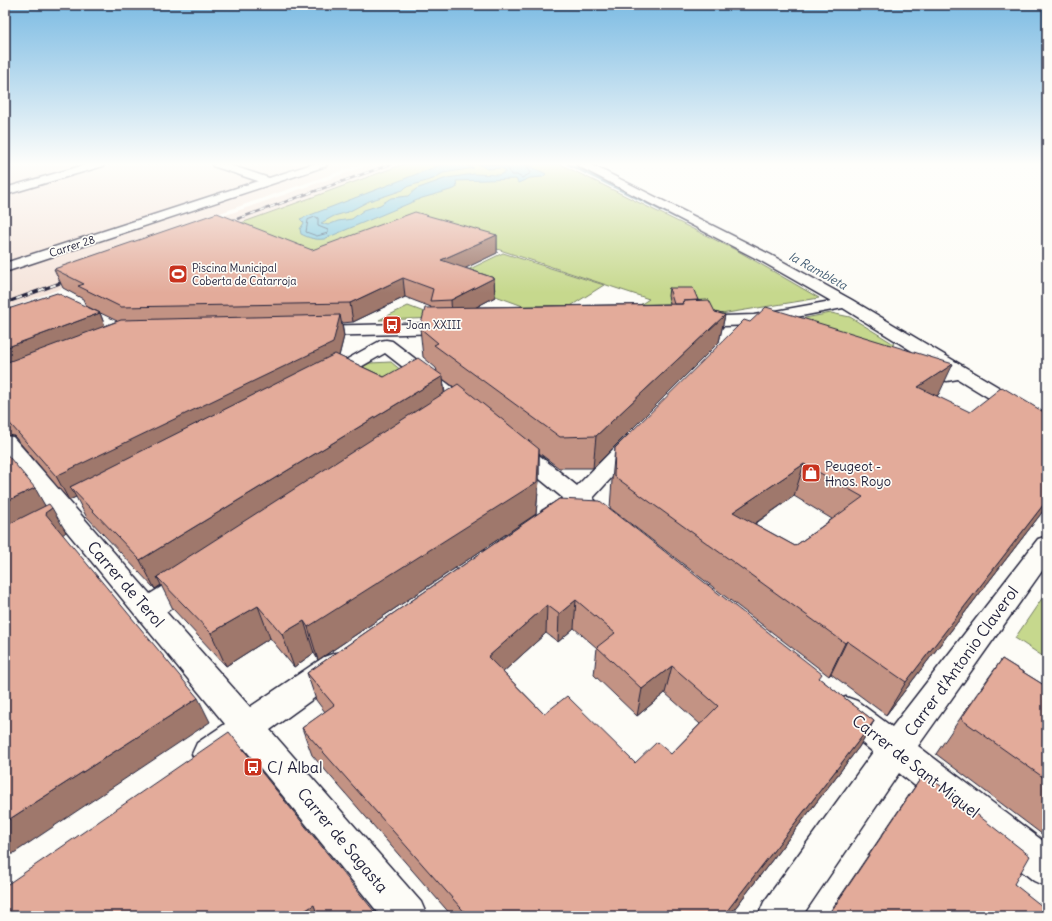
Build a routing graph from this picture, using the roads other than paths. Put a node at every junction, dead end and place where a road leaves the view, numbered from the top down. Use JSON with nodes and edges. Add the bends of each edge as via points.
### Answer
{"nodes":[{"id":1,"x":189,"y":207,"type":"edge"},
{"id":2,"x":666,"y":207,"type":"edge"},
{"id":3,"x":5,"y":268,"type":"edge"},
{"id":4,"x":846,"y":304,"type":"junction"},
{"id":5,"x":754,"y":320,"type":"junction"},
{"id":6,"x":676,"y":322,"type":"edge"},
{"id":7,"x":465,"y":327,"type":"edge"},
{"id":8,"x":300,"y":331,"type":"edge"},
{"id":9,"x":790,"y":331,"type":"edge"},
{"id":10,"x":387,"y":337,"type":"junction"},
{"id":11,"x":736,"y":337,"type":"edge"},
{"id":12,"x":905,"y":367,"type":"edge"},
{"id":13,"x":960,"y":373,"type":"junction"},
{"id":14,"x":313,"y":385,"type":"edge"},
{"id":15,"x":1047,"y":425,"type":"edge"},
{"id":16,"x":645,"y":430,"type":"edge"},
{"id":17,"x":5,"y":442,"type":"edge"},
{"id":18,"x":578,"y":499,"type":"junction"},
{"id":19,"x":608,"y":522,"type":"edge"},
{"id":20,"x":529,"y":532,"type":"edge"},
{"id":21,"x":1047,"y":545,"type":"edge"},
{"id":22,"x":207,"y":570,"type":"edge"},
{"id":23,"x":147,"y":610,"type":"junction"},
{"id":24,"x":355,"y":652,"type":"edge"},
{"id":25,"x":825,"y":694,"type":"edge"},
{"id":26,"x":248,"y":726,"type":"junction"},
{"id":27,"x":896,"y":749,"type":"junction"},
{"id":28,"x":182,"y":772,"type":"edge"},
{"id":29,"x":1047,"y":868,"type":"edge"},
{"id":30,"x":407,"y":916,"type":"edge"},
{"id":31,"x":778,"y":916,"type":"edge"}],
"edges":[{"from":1,"to":3,"type":"street","name":"Carrer 28"},
{"from":2,"to":4,"type":"street","via":[[762,256]]},
{"from":4,"to":5,"type":"street"},
{"from":4,"to":13,"type":"street"},
{"from":5,"to":6,"type":"street"},
{"from":5,"to":9,"type":"street"},
{"from":5,"to":11,"type":"street"},
{"from":7,"to":10,"type":"street"},
{"from":8,"to":10,"type":"street"},
{"from":10,"to":14,"type":"street"},
{"from":10,"to":18,"type":"street","via":[[451,409],[493,429]]},
{"from":12,"to":13,"type":"street","via":[[935,374]]},
{"from":13,"to":15,"type":"street"},
{"from":16,"to":18,"type":"street"},
{"from":17,"to":23,"type":"street","name":"Carrer de Terol"},
{"from":18,"to":19,"type":"street"},
{"from":18,"to":20,"type":"street"},
{"from":21,"to":27,"type":"street","name":"Carrer d'Antonio Claverol"},
{"from":22,"to":23,"type":"street"},
{"from":23,"to":26,"type":"street","name":"Carrer de Terol"},
{"from":24,"to":26,"type":"street"},
{"from":25,"to":27,"type":"street","name":"Carrer de Sant Miquel"},
{"from":26,"to":28,"type":"street"},
{"from":26,"to":30,"type":"street","name":"Carrer de Sagasta"},
{"from":27,"to":29,"type":"street","name":"Carrer de Sant Miquel"},
{"from":27,"to":31,"type":"street","name":"Carrer d'Antonio Claverol"}]}
